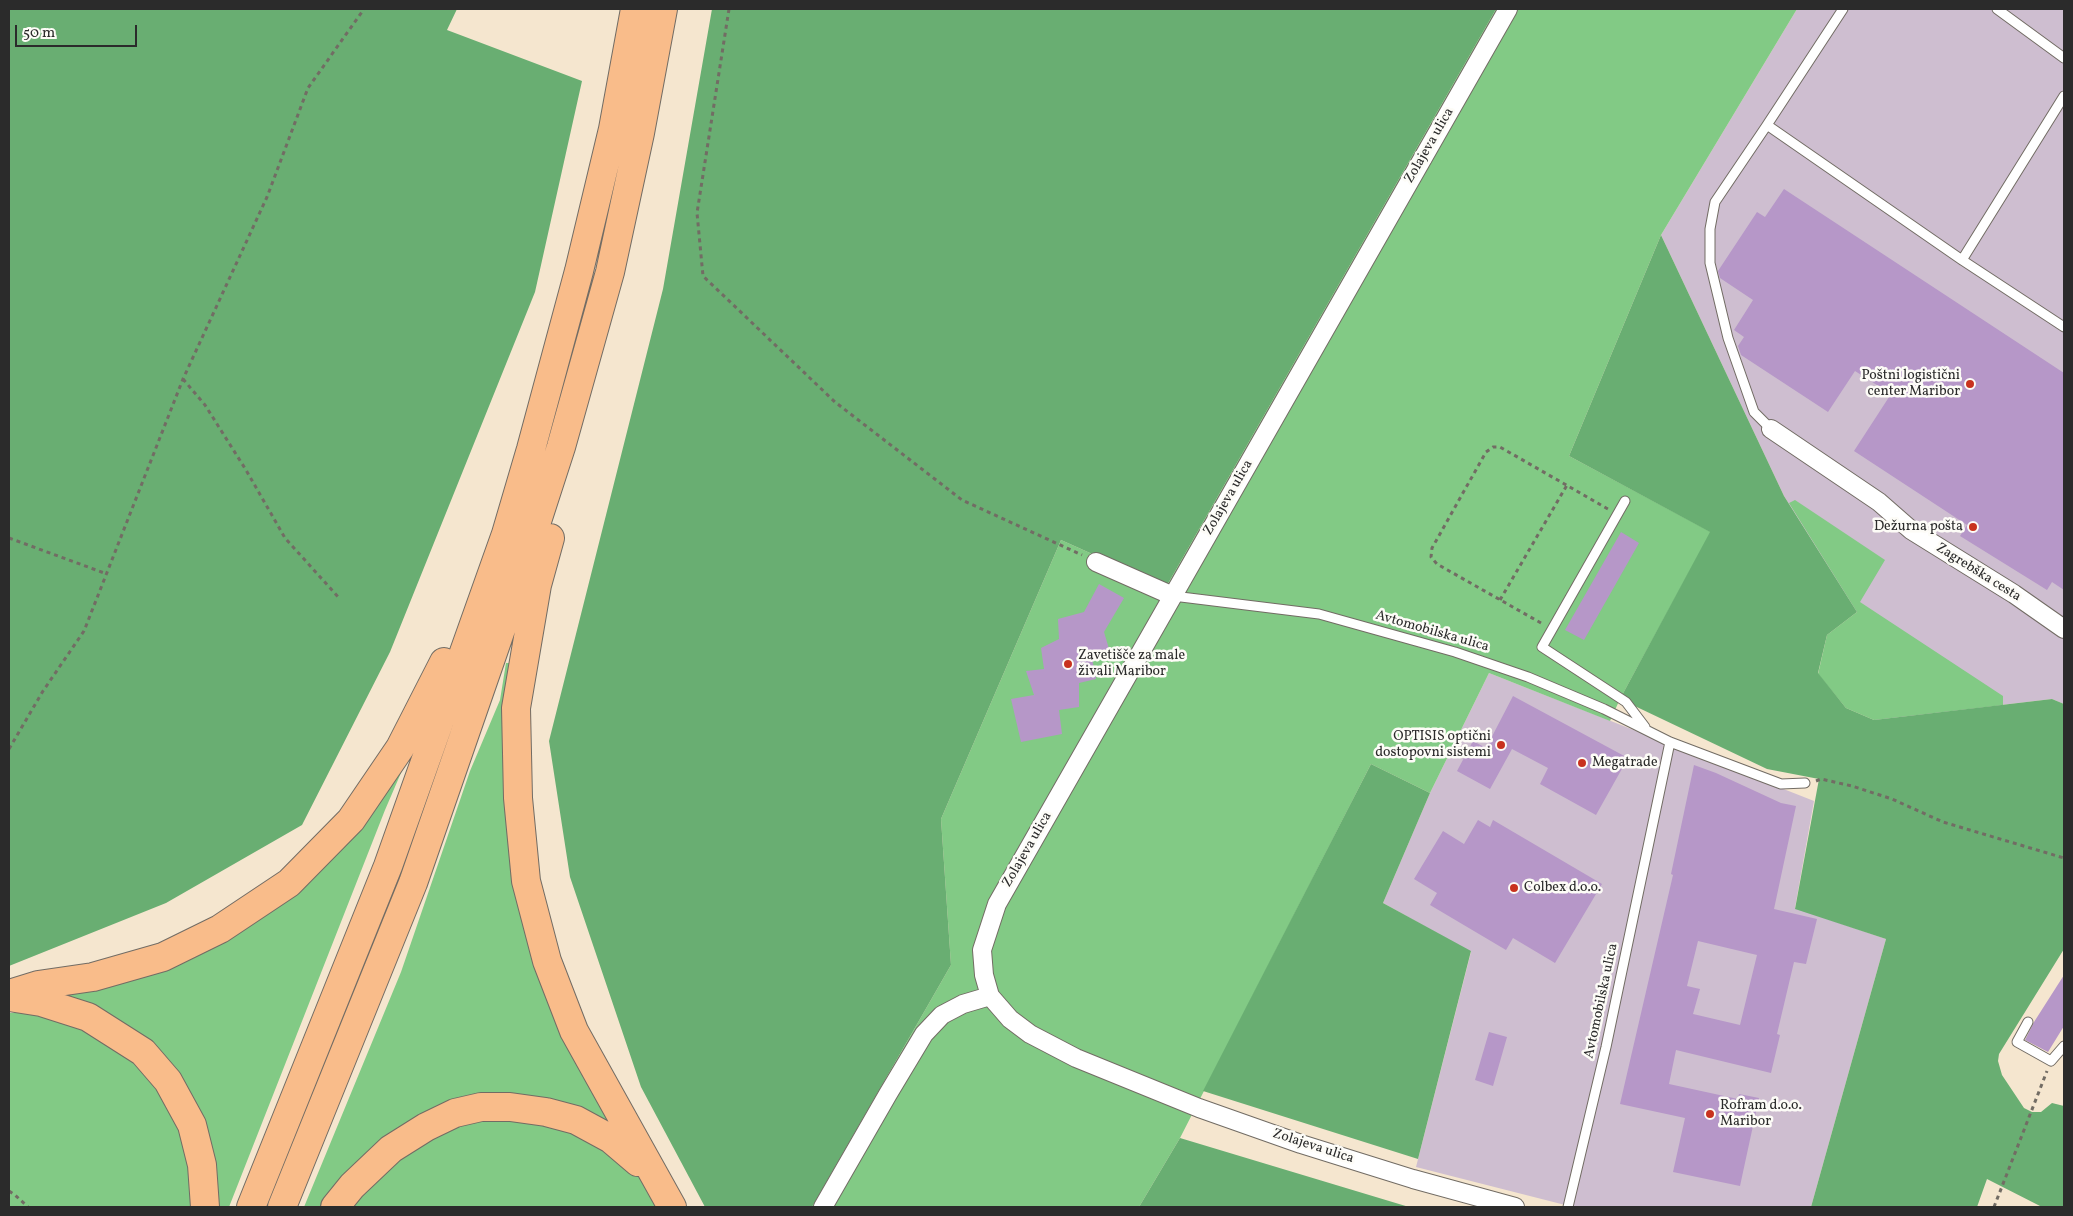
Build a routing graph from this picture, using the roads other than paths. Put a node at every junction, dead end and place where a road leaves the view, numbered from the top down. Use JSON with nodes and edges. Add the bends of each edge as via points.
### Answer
{"nodes":[{"id":1,"x":635,"y":9,"type":"edge"},
{"id":2,"x":663,"y":9,"type":"edge"},
{"id":3,"x":1508,"y":9,"type":"edge"},
{"id":4,"x":1842,"y":9,"type":"edge"},
{"id":5,"x":1997,"y":9,"type":"edge"},
{"id":6,"x":2064,"y":58,"type":"edge"},
{"id":7,"x":2064,"y":96,"type":"edge"},
{"id":8,"x":1767,"y":124,"type":"junction"},
{"id":9,"x":1962,"y":260,"type":"junction"},
{"id":10,"x":2064,"y":327,"type":"edge"},
{"id":11,"x":1771,"y":429,"type":"joint"},
{"id":12,"x":561,"y":447,"type":"junction"},
{"id":13,"x":1626,"y":500,"type":"dead end"},
{"id":14,"x":1096,"y":562,"type":"road end"},
{"id":15,"x":1173,"y":596,"type":"junction"},
{"id":16,"x":483,"y":601,"type":"junction"},
{"id":17,"x":2064,"y":629,"type":"edge"},
{"id":18,"x":1646,"y":730,"type":"junction"},
{"id":19,"x":1670,"y":742,"type":"junction"},
{"id":20,"x":1806,"y":783,"type":"road end"},
{"id":21,"x":9,"y":995,"type":"edge"},
{"id":22,"x":990,"y":996,"type":"junction"},
{"id":23,"x":2028,"y":1022,"type":"dead end"},
{"id":24,"x":2064,"y":1046,"type":"edge"},
{"id":25,"x":658,"y":1184,"type":"junction"},
{"id":26,"x":205,"y":1207,"type":"edge"},
{"id":27,"x":251,"y":1207,"type":"edge"},
{"id":28,"x":282,"y":1207,"type":"edge"},
{"id":29,"x":334,"y":1207,"type":"edge"},
{"id":30,"x":672,"y":1207,"type":"edge"},
{"id":31,"x":823,"y":1207,"type":"edge"},
{"id":32,"x":1515,"y":1207,"type":"edge"},
{"id":33,"x":1568,"y":1207,"type":"edge"}],
"edges":[{"from":1,"to":16,"type":"highway","via":[[613,129],[579,271],[531,449]]},
{"from":2,"to":12,"type":"highway","via":[[610,272]]},
{"from":3,"to":15,"type":"street","name":"Zolajeva ulica"},
{"from":4,"to":8,"type":"lane"},
{"from":5,"to":6,"type":"lane"},
{"from":7,"to":9,"type":"lane"},
{"from":8,"to":9,"type":"lane"},
{"from":8,"to":11,"type":"lane","via":[[1715,202],[1710,229],[1710,263],[1728,338],[1754,412]]},
{"from":9,"to":10,"type":"lane"},
{"from":11,"to":17,"type":"street","name":"Zagrebška cesta","via":[[1879,502],[1911,530]]},
{"from":12,"to":25,"type":"highway","via":[[566,478],[537,585],[516,708],[518,798],[526,880],[547,961],[574,1031]]},
{"from":12,"to":28,"type":"highway","via":[[413,883]]},
{"from":13,"to":18,"type":"lane","via":[[1542,647],[1626,702]]},
{"from":14,"to":15,"type":"street"},
{"from":15,"to":18,"type":"lane","name":"Avtomobilska ulica","via":[[1319,614],[1455,652],[1528,677]]},
{"from":15,"to":22,"type":"street","name":"Zolajeva ulica","via":[[997,904],[982,950]]},
{"from":16,"to":21,"type":"highway","via":[[462,623],[433,688],[400,748],[351,820],[289,883],[220,929],[163,957],[93,977],[38,985]]},
{"from":16,"to":27,"type":"highway","via":[[388,866]]},
{"from":18,"to":19,"type":"lane","name":"Avtomobilska ulica"},
{"from":19,"to":20,"type":"lane","name":"Avtomobilska ulica","via":[[1780,784]]},
{"from":19,"to":33,"type":"lane","name":"Avtomobilska ulica","via":[[1606,1047]]},
{"from":21,"to":26,"type":"highway","via":[[42,1002],[88,1018],[143,1052],[168,1081],[192,1125],[202,1165]]},
{"from":22,"to":31,"type":"street","via":[[942,1015],[924,1034]]},
{"from":22,"to":32,"type":"street","name":"Zolajeva ulica","via":[[1010,1019],[1030,1034],[1076,1058],[1190,1104],[1301,1144]]},
{"from":23,"to":24,"type":"lane","via":[[2017,1042],[2050,1061]]},
{"from":25,"to":29,"type":"highway","via":[[611,1139],[576,1120],[510,1107],[481,1107],[455,1113],[391,1149]]},
{"from":25,"to":30,"type":"highway"}]}
